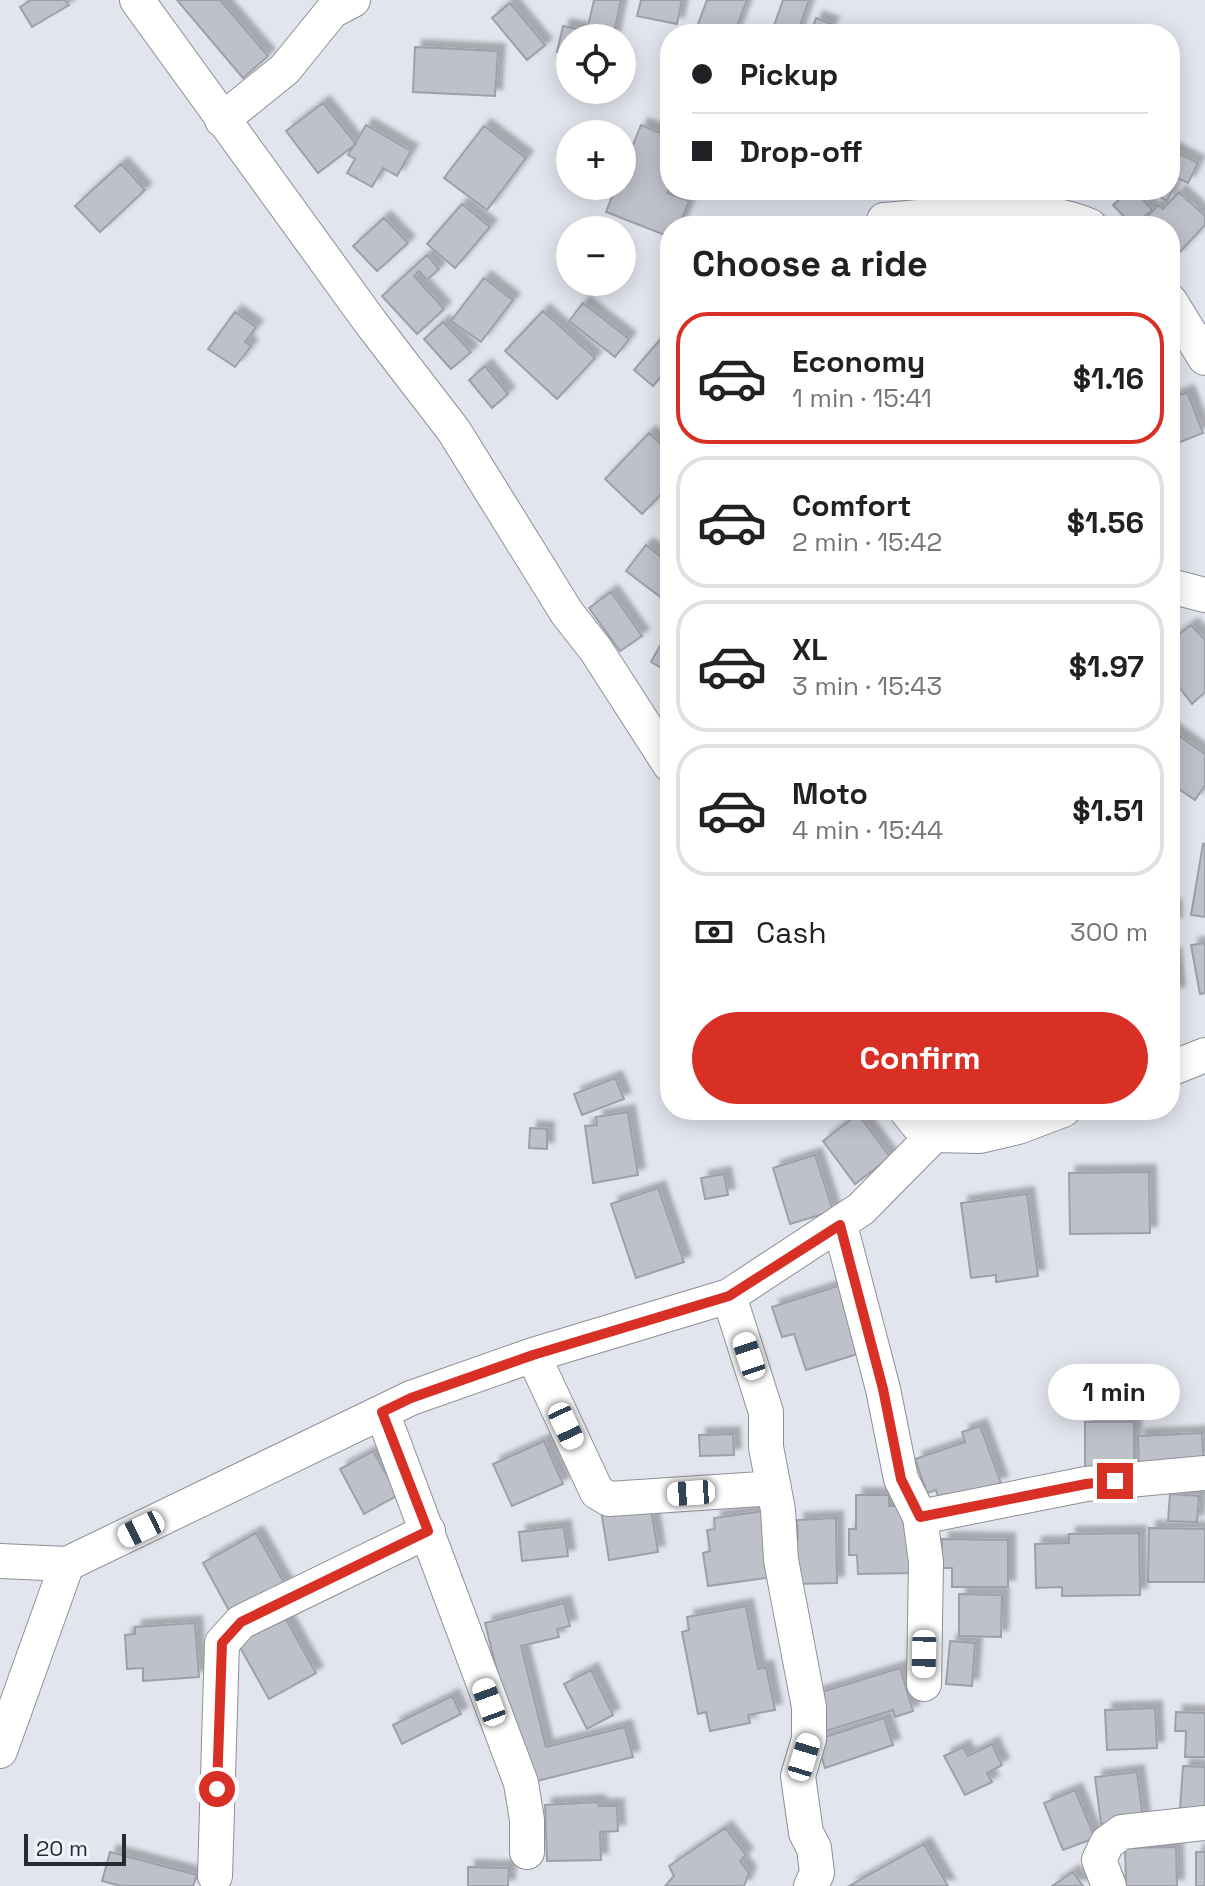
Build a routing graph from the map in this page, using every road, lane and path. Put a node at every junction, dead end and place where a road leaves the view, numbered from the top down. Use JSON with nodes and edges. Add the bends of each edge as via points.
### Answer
{"nodes":[{"id":1,"x":137,"y":0,"type":"edge"},
{"id":2,"x":353,"y":0,"type":"edge"},
{"id":3,"x":222,"y":120,"type":"junction"},
{"id":4,"x":932,"y":216,"type":"edge"},
{"id":5,"x":1056,"y":216,"type":"edge"},
{"id":6,"x":1180,"y":317,"type":"edge"},
{"id":7,"x":1205,"y":358,"type":"edge"},
{"id":8,"x":1180,"y":589,"type":"edge"},
{"id":9,"x":1205,"y":595,"type":"edge"},
{"id":10,"x":660,"y":749,"type":"edge"},
{"id":11,"x":1205,"y":1055,"type":"edge"},
{"id":12,"x":1180,"y":1065,"type":"edge"},
{"id":13,"x":914,"y":1120,"type":"edge"},
{"id":14,"x":1037,"y":1120,"type":"edge"},
{"id":15,"x":934,"y":1135,"type":"junction"},
{"id":16,"x":840,"y":1225,"type":"junction"},
{"id":17,"x":729,"y":1296,"type":"junction"},
{"id":18,"x":533,"y":1355,"type":"junction"},
{"id":19,"x":382,"y":1412,"type":"junction"},
{"id":20,"x":1205,"y":1473,"type":"edge"},
{"id":21,"x":774,"y":1488,"type":"junction"},
{"id":22,"x":920,"y":1517,"type":"junction"},
{"id":23,"x":428,"y":1531,"type":"junction"},
{"id":24,"x":0,"y":1561,"type":"edge"},
{"id":25,"x":67,"y":1564,"type":"junction"},
{"id":26,"x":924,"y":1684,"type":"dead end"},
{"id":27,"x":0,"y":1751,"type":"edge"},
{"id":28,"x":1205,"y":1823,"type":"edge"},
{"id":29,"x":527,"y":1852,"type":"dead end"},
{"id":30,"x":215,"y":1876,"type":"dead end"},
{"id":31,"x":811,"y":1886,"type":"edge"},
{"id":32,"x":1109,"y":1886,"type":"edge"}],
"edges":[{"from":1,"to":3,"type":"street"},
{"from":2,"to":3,"type":"street","via":[[332,11],[285,69]]},
{"from":3,"to":10,"type":"street","via":[[454,431]]},
{"from":4,"to":5,"type":"street","via":[[993,211]]},
{"from":6,"to":7,"type":"street"},
{"from":8,"to":9,"type":"street"},
{"from":11,"to":12,"type":"street"},
{"from":13,"to":15,"type":"street"},
{"from":14,"to":15,"type":"street","via":[[980,1136]]},
{"from":15,"to":16,"type":"street"},
{"from":16,"to":17,"type":"street"},
{"from":16,"to":22,"type":"street","via":[[901,1479]]},
{"from":17,"to":18,"type":"street"},
{"from":17,"to":21,"type":"street","via":[[766,1412]]},
{"from":18,"to":19,"type":"street"},
{"from":18,"to":21,"type":"street","via":[[597,1492],[609,1499]]},
{"from":19,"to":23,"type":"street"},
{"from":19,"to":25,"type":"street"},
{"from":20,"to":22,"type":"street","via":[[1086,1484]]},
{"from":21,"to":31,"type":"street","via":[[781,1560],[809,1707],[809,1739],[798,1776],[817,1873]]},
{"from":22,"to":26,"type":"street","via":[[926,1562]]},
{"from":23,"to":29,"type":"street","via":[[521,1783]]},
{"from":23,"to":30,"type":"street","via":[[241,1622],[222,1643]]},
{"from":24,"to":25,"type":"street"},
{"from":25,"to":27,"type":"street"},
{"from":28,"to":32,"type":"street","via":[[1122,1832],[1107,1843],[1099,1860]]}]}
